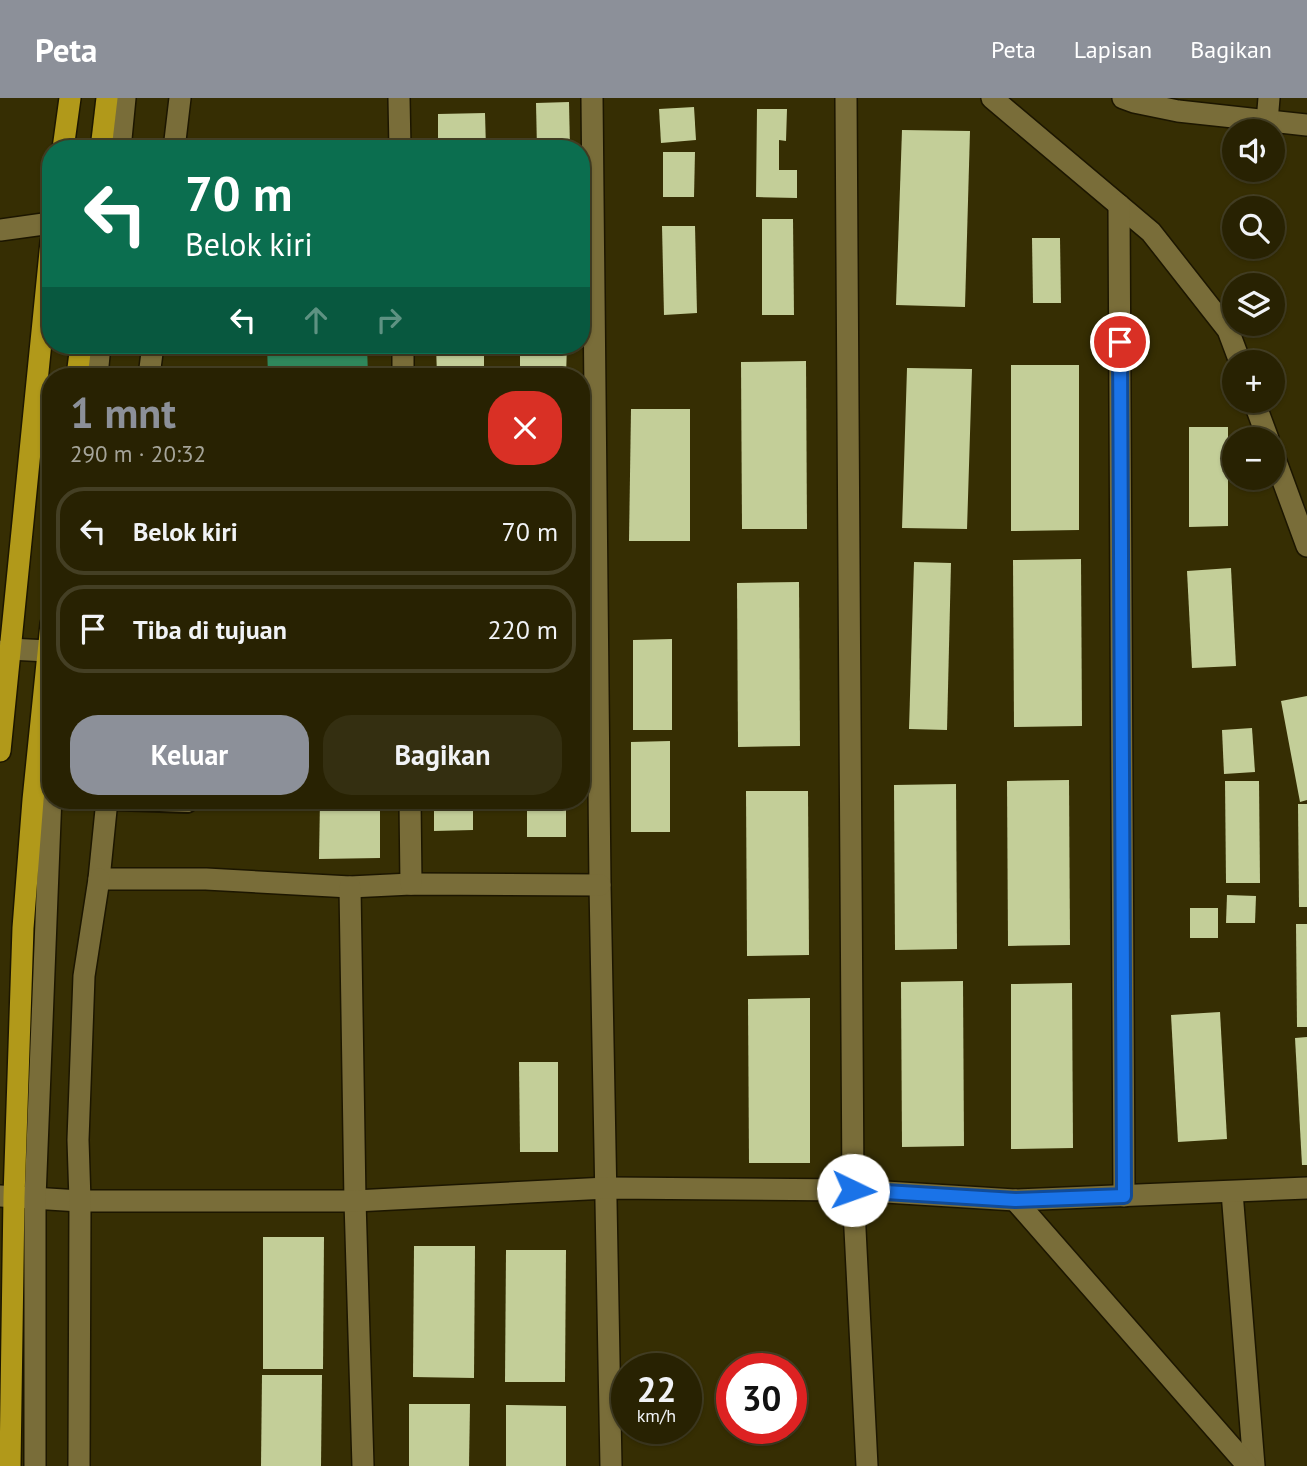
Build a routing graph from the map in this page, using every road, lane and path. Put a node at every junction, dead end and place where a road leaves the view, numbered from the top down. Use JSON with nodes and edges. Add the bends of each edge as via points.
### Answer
{"nodes":[{"id":1,"x":70,"y":98,"type":"edge"},
{"id":2,"x":107,"y":98,"type":"edge"},
{"id":3,"x":125,"y":98,"type":"edge"},
{"id":4,"x":180,"y":98,"type":"edge"},
{"id":5,"x":399,"y":98,"type":"edge"},
{"id":6,"x":592,"y":98,"type":"edge"},
{"id":7,"x":846,"y":98,"type":"edge"},
{"id":8,"x":992,"y":98,"type":"edge"},
{"id":9,"x":1123,"y":98,"type":"edge"},
{"id":10,"x":1269,"y":98,"type":"edge"},
{"id":11,"x":1243,"y":119,"type":"edge"},
{"id":12,"x":1267,"y":119,"type":"edge"},
{"id":13,"x":1285,"y":123,"type":"edge"},
{"id":14,"x":1307,"y":125,"type":"edge"},
{"id":15,"x":64,"y":140,"type":"edge"},
{"id":16,"x":102,"y":140,"type":"edge"},
{"id":17,"x":121,"y":140,"type":"edge"},
{"id":18,"x":175,"y":140,"type":"edge"},
{"id":19,"x":400,"y":140,"type":"edge"},
{"id":20,"x":1119,"y":205,"type":"junction"},
{"id":21,"x":42,"y":224,"type":"edge"},
{"id":22,"x":0,"y":230,"type":"edge"},
{"id":23,"x":42,"y":320,"type":"edge"},
{"id":24,"x":1236,"y":350,"type":"edge"},
{"id":25,"x":1285,"y":486,"type":"edge"},
{"id":26,"x":1307,"y":546,"type":"edge"},
{"id":27,"x":4,"y":650,"type":"edge"},
{"id":28,"x":42,"y":651,"type":"edge"},
{"id":29,"x":0,"y":751,"type":"edge"},
{"id":30,"x":43,"y":809,"type":"edge"},
{"id":31,"x":106,"y":809,"type":"edge"},
{"id":32,"x":410,"y":809,"type":"edge"},
{"id":33,"x":99,"y":879,"type":"junction"},
{"id":34,"x":411,"y":884,"type":"junction"},
{"id":35,"x":600,"y":885,"type":"junction"},
{"id":36,"x":350,"y":887,"type":"junction"},
{"id":37,"x":607,"y":1188,"type":"junction"},
{"id":38,"x":1307,"y":1188,"type":"edge"},
{"id":39,"x":853,"y":1190,"type":"junction"},
{"id":40,"x":1232,"y":1192,"type":"junction"},
{"id":41,"x":1124,"y":1196,"type":"junction"},
{"id":42,"x":16,"y":1197,"type":"edge"},
{"id":43,"x":1015,"y":1200,"type":"junction"},
{"id":44,"x":80,"y":1201,"type":"junction"},
{"id":45,"x":355,"y":1201,"type":"junction"},
{"id":46,"x":13,"y":1294,"type":"junction"},
{"id":47,"x":35,"y":1295,"type":"junction"},
{"id":48,"x":10,"y":1466,"type":"edge"},
{"id":49,"x":35,"y":1466,"type":"edge"},
{"id":50,"x":79,"y":1466,"type":"edge"},
{"id":51,"x":363,"y":1466,"type":"edge"},
{"id":52,"x":611,"y":1466,"type":"edge"},
{"id":53,"x":867,"y":1466,"type":"edge"},
{"id":54,"x":1248,"y":1466,"type":"edge"},
{"id":55,"x":1254,"y":1466,"type":"edge"}],
"edges":[{"from":1,"to":15,"type":"highway"},
{"from":2,"to":16,"type":"highway"},
{"from":3,"to":17,"type":"street"},
{"from":4,"to":18,"type":"street"},
{"from":5,"to":19,"type":"street"},
{"from":6,"to":35,"type":"street"},
{"from":7,"to":39,"type":"street"},
{"from":8,"to":20,"type":"street"},
{"from":9,"to":11,"type":"street"},
{"from":10,"to":12,"type":"street"},
{"from":13,"to":14,"type":"street"},
{"from":20,"to":24,"type":"street","via":[[1151,232],[1228,330]]},
{"from":20,"to":41,"type":"street"},
{"from":21,"to":22,"type":"street"},
{"from":23,"to":27,"type":"highway"},
{"from":25,"to":26,"type":"street"},
{"from":27,"to":28,"type":"street"},
{"from":27,"to":29,"type":"highway"},
{"from":30,"to":42,"type":"highway","via":[[23,928]]},
{"from":31,"to":33,"type":"street"},
{"from":32,"to":34,"type":"street"},
{"from":33,"to":36,"type":"street"},
{"from":33,"to":44,"type":"street","via":[[84,976]]},
{"from":34,"to":35,"type":"street"},
{"from":34,"to":36,"type":"street"},
{"from":35,"to":37,"type":"street"},
{"from":36,"to":45,"type":"street"},
{"from":37,"to":39,"type":"street"},
{"from":37,"to":45,"type":"street"},
{"from":37,"to":52,"type":"street"},
{"from":38,"to":40,"type":"street"},
{"from":39,"to":43,"type":"street"},
{"from":39,"to":53,"type":"street"},
{"from":40,"to":41,"type":"street"},
{"from":40,"to":55,"type":"street"},
{"from":41,"to":43,"type":"street"},
{"from":42,"to":44,"type":"street"},
{"from":42,"to":46,"type":"highway"},
{"from":42,"to":47,"type":"street"},
{"from":43,"to":54,"type":"street"},
{"from":44,"to":45,"type":"street"},
{"from":44,"to":50,"type":"street"},
{"from":45,"to":51,"type":"street"},
{"from":46,"to":47,"type":"street"},
{"from":46,"to":48,"type":"highway"},
{"from":47,"to":49,"type":"street"}]}
